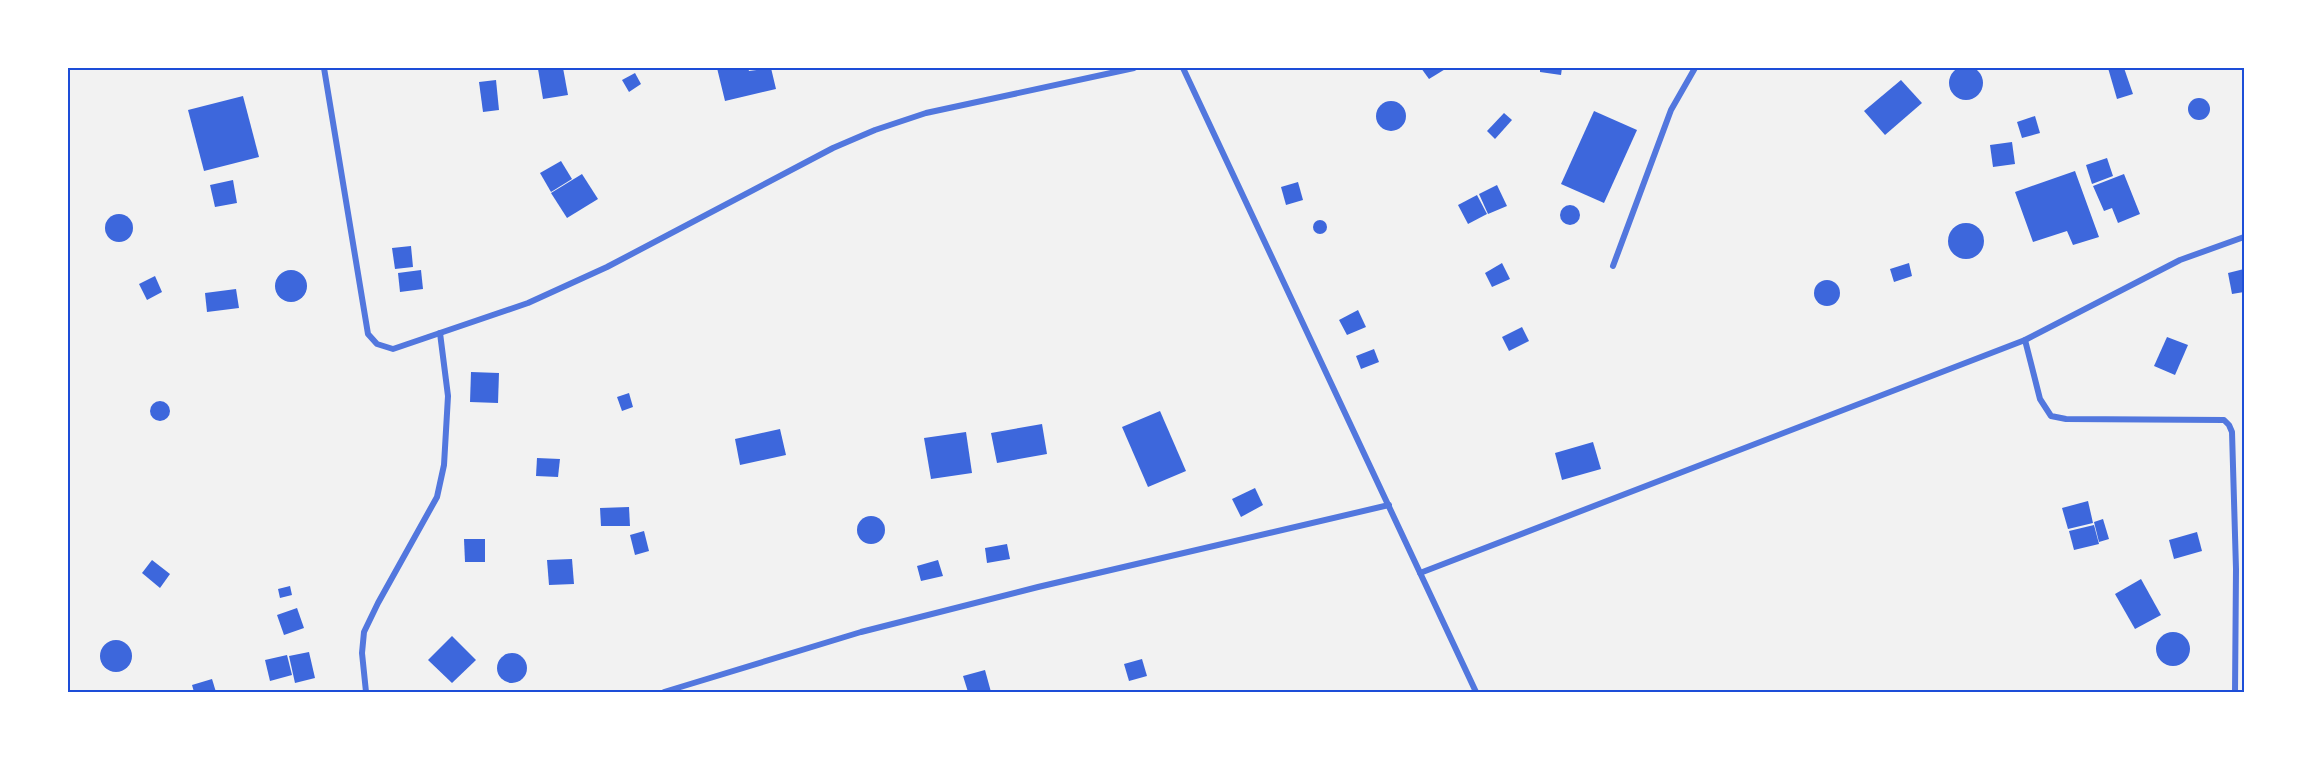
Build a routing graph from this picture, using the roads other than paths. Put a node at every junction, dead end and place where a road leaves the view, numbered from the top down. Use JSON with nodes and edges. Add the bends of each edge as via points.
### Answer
{"nodes":[{"id":1,"x":324,"y":68,"type":"edge"},
{"id":2,"x":1134,"y":68,"type":"edge"},
{"id":3,"x":1183,"y":68,"type":"edge"},
{"id":4,"x":1695,"y":68,"type":"edge"},
{"id":5,"x":2244,"y":237,"type":"edge"},
{"id":6,"x":1613,"y":266,"type":"dead end"},
{"id":7,"x":440,"y":333,"type":"junction"},
{"id":8,"x":2025,"y":340,"type":"junction"},
{"id":9,"x":1389,"y":506,"type":"junction"},
{"id":10,"x":2244,"y":568,"type":"edge"},
{"id":11,"x":2236,"y":569,"type":"junction"},
{"id":12,"x":1420,"y":573,"type":"junction"},
{"id":13,"x":366,"y":693,"type":"edge"},
{"id":14,"x":663,"y":693,"type":"edge"},
{"id":15,"x":1476,"y":693,"type":"edge"},
{"id":16,"x":2235,"y":693,"type":"edge"}],
"edges":[{"from":1,"to":7,"type":"street","via":[[368,334],[377,344],[393,349]]},
{"from":2,"to":7,"type":"street","via":[[926,113],[875,130],[833,148],[607,267],[528,303]]},
{"from":3,"to":9,"type":"street"},
{"from":4,"to":6,"type":"street","via":[[1671,110]]},
{"from":5,"to":8,"type":"street","via":[[2180,260]]},
{"from":7,"to":13,"type":"street","via":[[448,396],[442,475],[437,497],[364,632]]},
{"from":8,"to":11,"type":"street","via":[[2040,399],[2051,416],[2224,420],[2229,425]]},
{"from":8,"to":12,"type":"street"},
{"from":9,"to":12,"type":"street"},
{"from":9,"to":14,"type":"street","via":[[861,632]]},
{"from":10,"to":11,"type":"street"},
{"from":11,"to":16,"type":"street"},
{"from":12,"to":15,"type":"street"}]}
